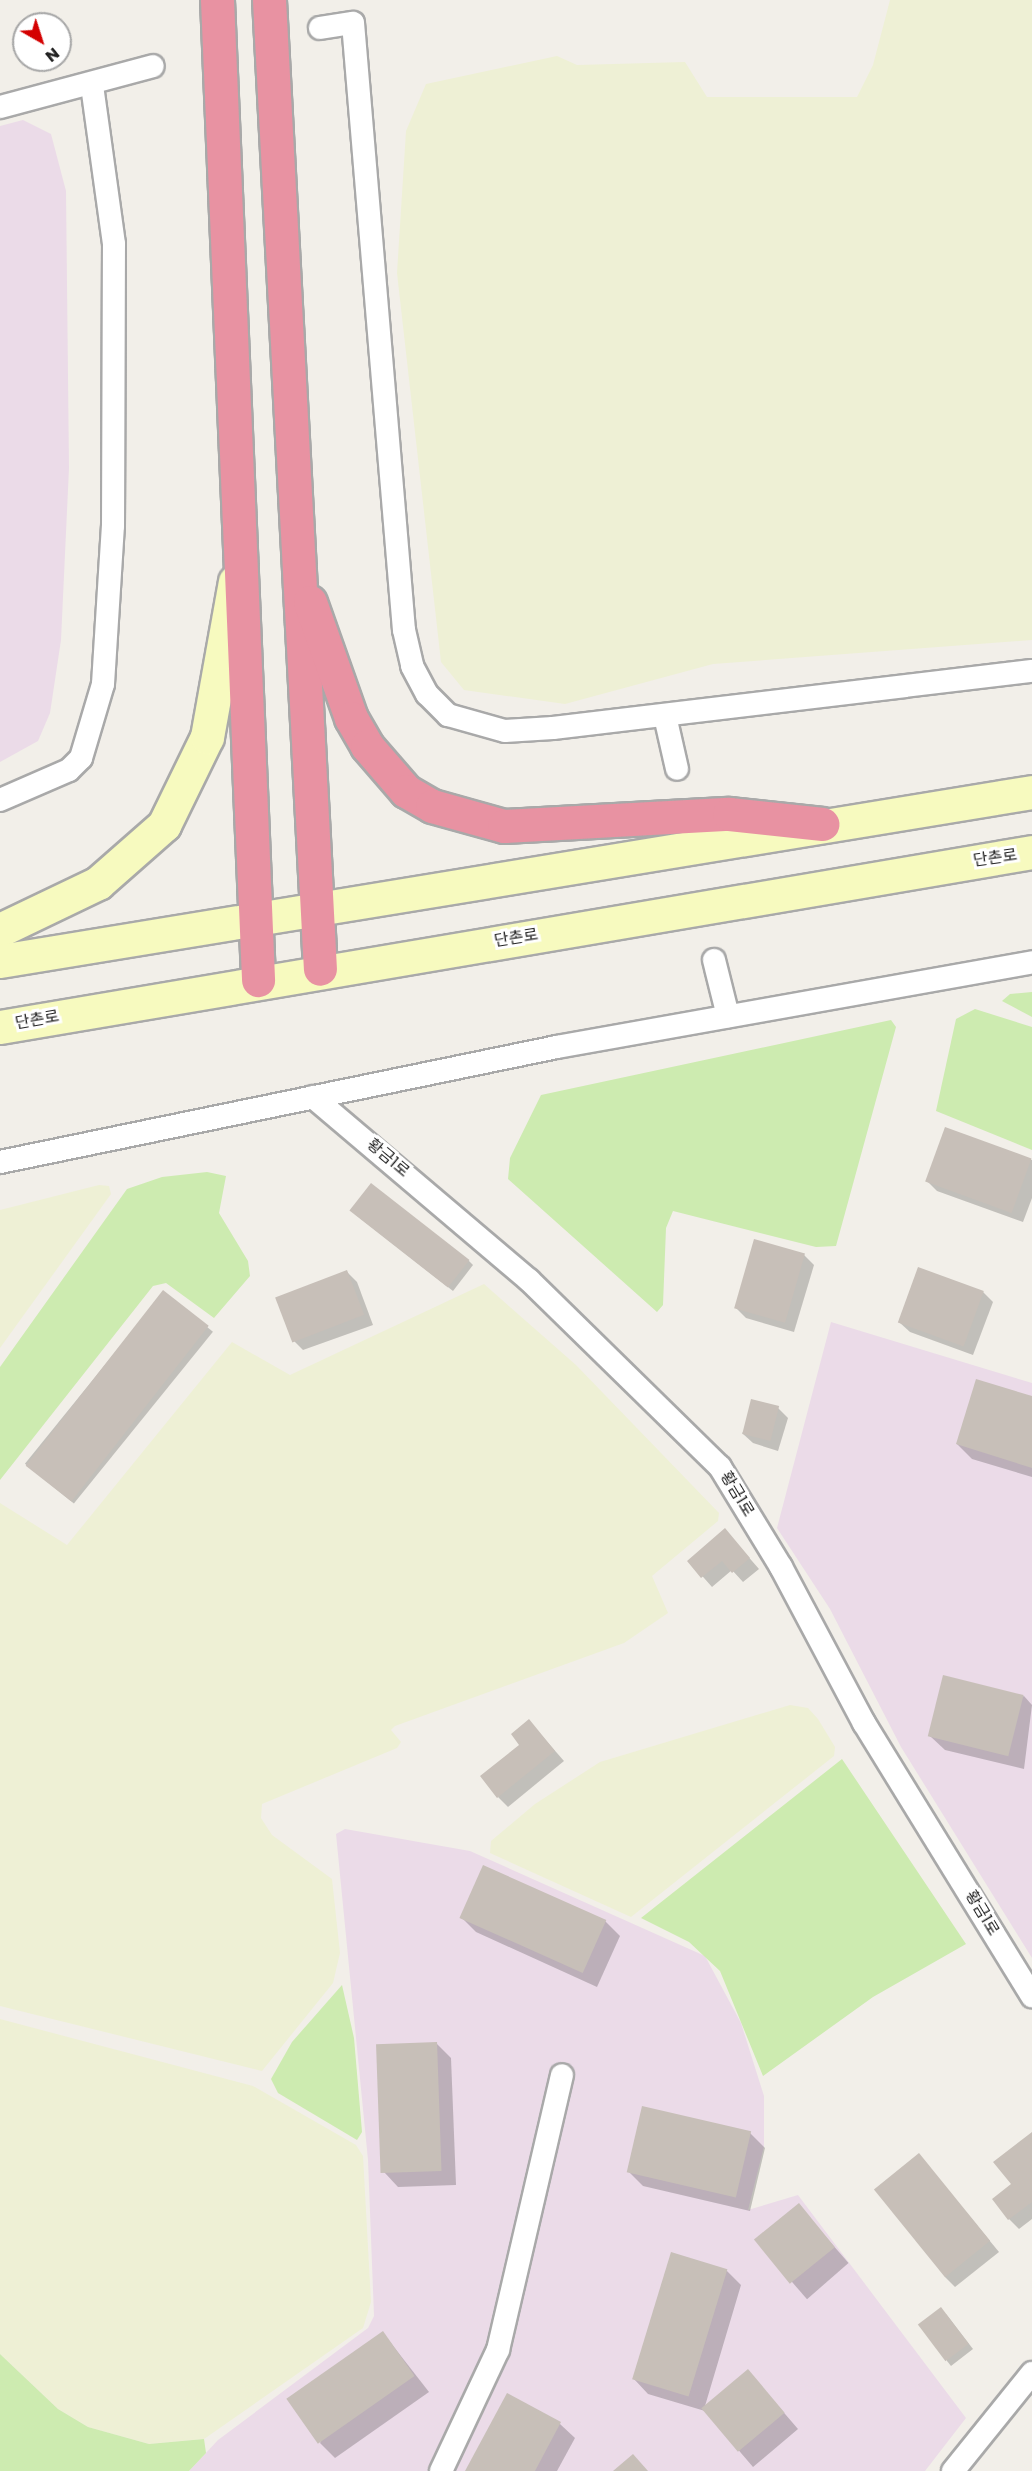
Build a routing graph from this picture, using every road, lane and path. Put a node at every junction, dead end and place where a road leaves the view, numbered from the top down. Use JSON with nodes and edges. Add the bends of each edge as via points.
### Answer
{"nodes":[{"id":1,"x":217,"y":0,"type":"edge"},
{"id":2,"x":269,"y":0,"type":"edge"},
{"id":3,"x":321,"y":28,"type":"dead end"},
{"id":4,"x":153,"y":66,"type":"dead end"},
{"id":5,"x":92,"y":86,"type":"junction"},
{"id":6,"x":0,"y":107,"type":"edge"},
{"id":7,"x":297,"y":561,"type":"junction"},
{"id":8,"x":237,"y":568,"type":"junction"},
{"id":9,"x":1032,"y":671,"type":"edge"},
{"id":10,"x":666,"y":716,"type":"junction"},
{"id":11,"x":677,"y":769,"type":"dead end"},
{"id":12,"x":1032,"y":792,"type":"edge"},
{"id":13,"x":0,"y":800,"type":"edge"},
{"id":14,"x":822,"y":824,"type":"junction"},
{"id":15,"x":1032,"y":852,"type":"edge"},
{"id":16,"x":315,"y":908,"type":"junction"},
{"id":17,"x":259,"y":918,"type":"junction"},
{"id":18,"x":0,"y":930,"type":"edge"},
{"id":19,"x":714,"y":960,"type":"dead end"},
{"id":20,"x":0,"y":961,"type":"edge"},
{"id":21,"x":1032,"y":962,"type":"edge"},
{"id":22,"x":320,"y":969,"type":"junction"},
{"id":23,"x":258,"y":980,"type":"junction"},
{"id":24,"x":728,"y":1016,"type":"junction"},
{"id":25,"x":0,"y":1027,"type":"edge"},
{"id":26,"x":313,"y":1097,"type":"junction"},
{"id":27,"x":0,"y":1162,"type":"edge"},
{"id":28,"x":1032,"y":1996,"type":"edge"},
{"id":29,"x":562,"y":2075,"type":"dead end"},
{"id":30,"x":1032,"y":2373,"type":"edge"},
{"id":31,"x":441,"y":2471,"type":"edge"},
{"id":32,"x":952,"y":2471,"type":"edge"}],
"edges":[{"from":1,"to":8,"type":"highway"},
{"from":2,"to":7,"type":"highway"},
{"from":3,"to":10,"type":"lane","via":[[352,23],[404,630],[412,666],[427,694],[448,715],[474,726],[517,730]]},
{"from":4,"to":5,"type":"lane"},
{"from":5,"to":6,"type":"lane"},
{"from":5,"to":13,"type":"lane","via":[[114,244],[113,526],[103,684],[81,758],[69,770]]},
{"from":7,"to":14,"type":"highway","via":[[351,718],[384,769],[432,806],[504,826],[729,814]]},
{"from":7,"to":16,"type":"highway"},
{"from":8,"to":17,"type":"highway"},
{"from":8,"to":18,"type":"main road","via":[[207,737],[164,825],[98,883]]},
{"from":9,"to":10,"type":"lane"},
{"from":10,"to":11,"type":"lane"},
{"from":12,"to":14,"type":"main road"},
{"from":14,"to":16,"type":"main road"},
{"from":15,"to":22,"type":"main road","name":"단촌로"},
{"from":16,"to":17,"type":"main road"},
{"from":16,"to":22,"type":"highway"},
{"from":17,"to":20,"type":"main road"},
{"from":17,"to":23,"type":"highway"},
{"from":19,"to":24,"type":"lane"},
{"from":21,"to":24,"type":"lane"},
{"from":22,"to":23,"type":"main road","name":"단촌로"},
{"from":23,"to":25,"type":"main road","name":"단촌로"},
{"from":24,"to":26,"type":"lane"},
{"from":26,"to":27,"type":"lane"},
{"from":26,"to":28,"type":"lane","name":"황금1로","via":[[529,1280],[720,1467],[869,1732]]},
{"from":29,"to":31,"type":"lane","via":[[498,2350]]},
{"from":30,"to":32,"type":"lane"}]}
